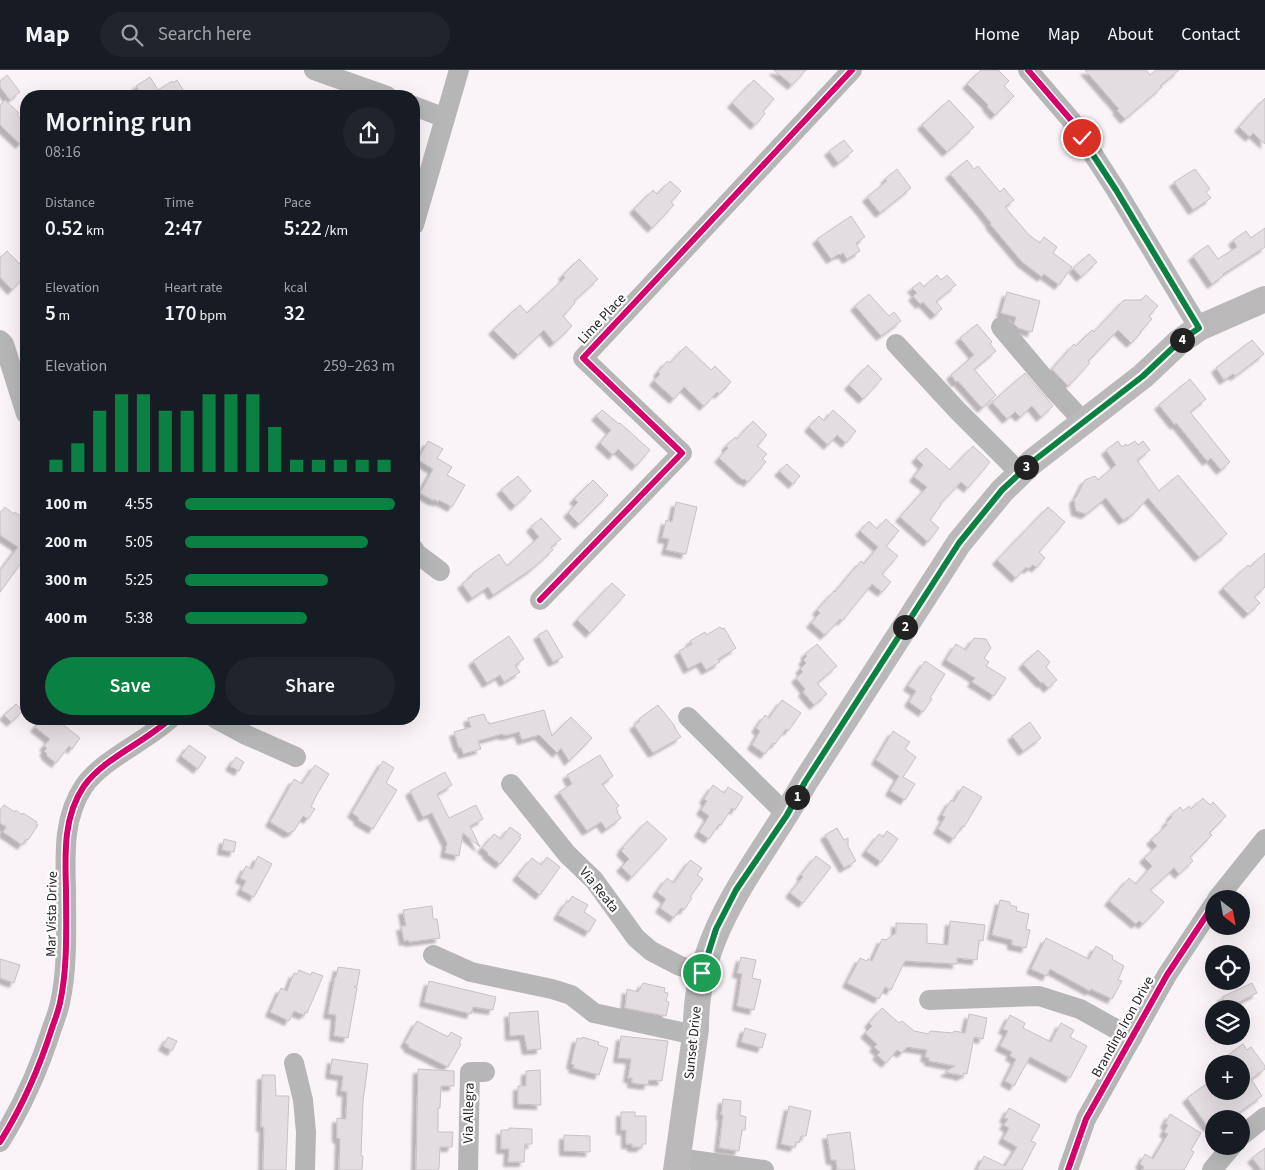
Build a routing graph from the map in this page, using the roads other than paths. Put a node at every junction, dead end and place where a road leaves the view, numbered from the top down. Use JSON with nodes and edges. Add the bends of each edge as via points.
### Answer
{"nodes":[{"id":1,"x":314,"y":70,"type":"edge"},
{"id":2,"x":459,"y":70,"type":"edge"},
{"id":3,"x":852,"y":70,"type":"edge"},
{"id":4,"x":1028,"y":70,"type":"edge"},
{"id":5,"x":369,"y":90,"type":"edge"},
{"id":6,"x":420,"y":108,"type":"edge"},
{"id":7,"x":445,"y":118,"type":"junction"},
{"id":8,"x":420,"y":204,"type":"edge"},
{"id":9,"x":1265,"y":299,"type":"edge"},
{"id":10,"x":1001,"y":327,"type":"dead end"},
{"id":11,"x":1199,"y":328,"type":"junction"},
{"id":12,"x":0,"y":340,"type":"edge"},
{"id":13,"x":896,"y":344,"type":"dead end"},
{"id":14,"x":20,"y":395,"type":"edge"},
{"id":15,"x":1084,"y":422,"type":"junction"},
{"id":16,"x":1020,"y":473,"type":"junction"},
{"id":17,"x":420,"y":556,"type":"edge"},
{"id":18,"x":440,"y":571,"type":"dead end"},
{"id":19,"x":540,"y":600,"type":"dead end"},
{"id":20,"x":688,"y":717,"type":"dead end"},
{"id":21,"x":163,"y":725,"type":"edge"},
{"id":22,"x":227,"y":725,"type":"edge"},
{"id":23,"x":296,"y":757,"type":"dead end"},
{"id":24,"x":511,"y":784,"type":"dead end"},
{"id":25,"x":787,"y":815,"type":"junction"},
{"id":26,"x":1265,"y":839,"type":"edge"},
{"id":27,"x":1224,"y":890,"type":"edge"},
{"id":28,"x":1205,"y":918,"type":"edge"},
{"id":29,"x":433,"y":955,"type":"dead end"},
{"id":30,"x":702,"y":973,"type":"junction"},
{"id":31,"x":929,"y":1000,"type":"dead end"},
{"id":32,"x":695,"y":1035,"type":"junction"},
{"id":33,"x":1132,"y":1038,"type":"junction"},
{"id":34,"x":294,"y":1063,"type":"dead end"},
{"id":35,"x":485,"y":1072,"type":"dead end"},
{"id":36,"x":1265,"y":1117,"type":"edge"},
{"id":37,"x":1250,"y":1129,"type":"edge"},
{"id":38,"x":0,"y":1142,"type":"edge"},
{"id":39,"x":1224,"y":1155,"type":"edge"},
{"id":40,"x":677,"y":1164,"type":"edge"},
{"id":41,"x":305,"y":1170,"type":"edge"},
{"id":42,"x":468,"y":1170,"type":"edge"},
{"id":43,"x":764,"y":1170,"type":"edge"},
{"id":44,"x":1068,"y":1170,"type":"edge"},
{"id":45,"x":1212,"y":1170,"type":"edge"}],
"edges":[{"from":1,"to":5,"type":"street"},
{"from":2,"to":7,"type":"street"},
{"from":3,"to":19,"type":"street","name":"Lime Place","via":[[583,358],[682,453]]},
{"from":4,"to":11,"type":"street","via":[[1075,126]]},
{"from":6,"to":7,"type":"street"},
{"from":7,"to":8,"type":"street"},
{"from":9,"to":11,"type":"main road","name":"Sunset Drive"},
{"from":10,"to":15,"type":"street"},
{"from":11,"to":15,"type":"main road","name":"Sunset Drive"},
{"from":12,"to":14,"type":"street"},
{"from":13,"to":16,"type":"street"},
{"from":15,"to":16,"type":"main road","name":"Sunset Drive"},
{"from":16,"to":25,"type":"main road","name":"Sunset Drive","via":[[959,543]]},
{"from":17,"to":18,"type":"street"},
{"from":20,"to":25,"type":"street"},
{"from":21,"to":38,"type":"street","name":"Mar Vista Drive","via":[[95,772],[83,788],[69,818],[66,840],[66,951],[60,1003],[42,1060]]},
{"from":22,"to":23,"type":"street"},
{"from":24,"to":30,"type":"street","name":"Via Reata","via":[[567,854],[594,880],[636,938],[651,952]]},
{"from":25,"to":30,"type":"main road","name":"Sunset Drive","via":[[736,890],[716,929]]},
{"from":26,"to":27,"type":"street"},
{"from":28,"to":33,"type":"street","name":"Branding Iron Drive"},
{"from":29,"to":32,"type":"street","via":[[471,972],[571,995],[594,1012]]},
{"from":30,"to":32,"type":"main road","name":"Sunset Drive","via":[[695,1009]]},
{"from":31,"to":33,"type":"street","via":[[1039,996],[1080,1010]]},
{"from":32,"to":40,"type":"main road","name":"Sunset Drive"},
{"from":33,"to":44,"type":"street","name":"Branding Iron Drive","via":[[1086,1119]]},
{"from":34,"to":41,"type":"street","via":[[304,1100]]},
{"from":35,"to":42,"type":"street","name":"Via Allegra","via":[[470,1072]]},
{"from":36,"to":37,"type":"street"},
{"from":39,"to":45,"type":"street"},
{"from":40,"to":43,"type":"street"}]}
